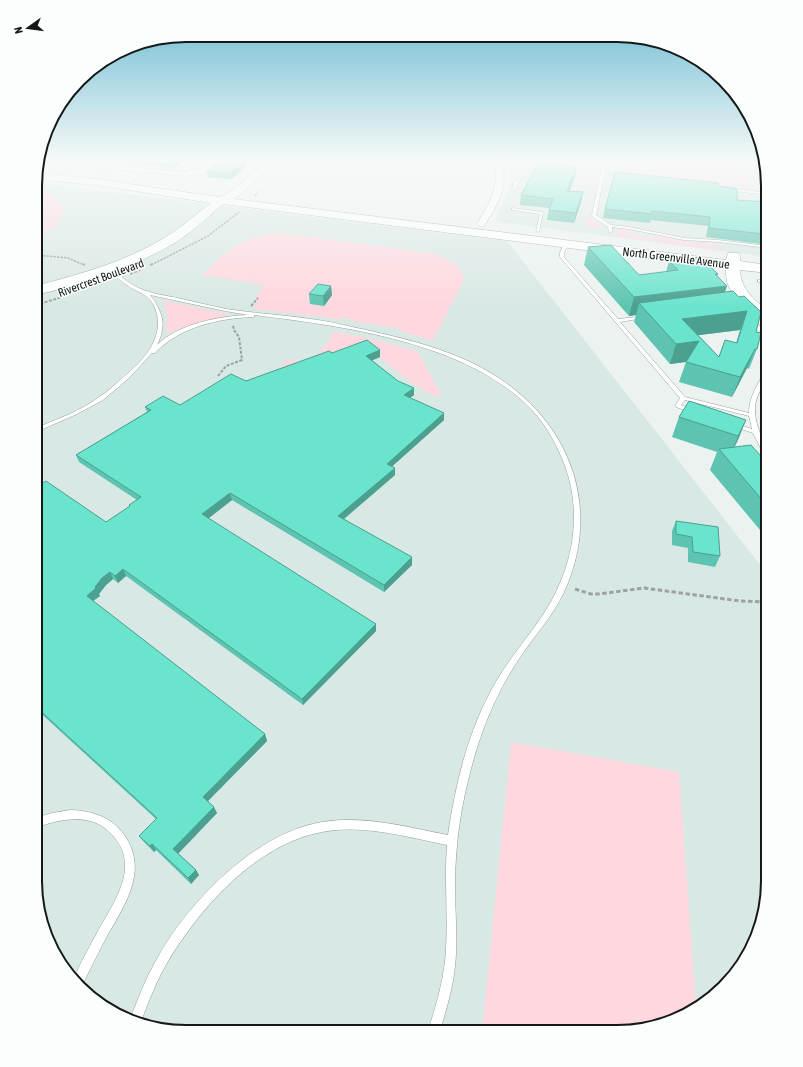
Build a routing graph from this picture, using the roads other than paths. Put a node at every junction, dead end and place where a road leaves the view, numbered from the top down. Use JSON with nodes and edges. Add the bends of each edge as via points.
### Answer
{"nodes":[{"id":1,"x":205,"y":209,"type":"edge"},
{"id":2,"x":211,"y":209,"type":"edge"},
{"id":3,"x":223,"y":209,"type":"edge"},
{"id":4,"x":323,"y":209,"type":"edge"},
{"id":5,"x":489,"y":209,"type":"edge"},
{"id":6,"x":513,"y":209,"type":"dead end"},
{"id":7,"x":595,"y":209,"type":"edge"},
{"id":8,"x":208,"y":211,"type":"junction"},
{"id":9,"x":610,"y":226,"type":"junction"},
{"id":10,"x":479,"y":228,"type":"junction"},
{"id":11,"x":538,"y":231,"type":"junction"},
{"id":12,"x":610,"y":232,"type":"dead end"},
{"id":13,"x":566,"y":244,"type":"junction"},
{"id":14,"x":761,"y":249,"type":"edge"},
{"id":15,"x":734,"y":255,"type":"junction"},
{"id":16,"x":761,"y":259,"type":"edge"},
{"id":17,"x":761,"y":266,"type":"edge"},
{"id":18,"x":114,"y":272,"type":"junction"},
{"id":19,"x":42,"y":290,"type":"edge"},
{"id":20,"x":146,"y":293,"type":"junction"},
{"id":21,"x":42,"y":299,"type":"edge"},
{"id":22,"x":747,"y":307,"type":"junction"},
{"id":23,"x":761,"y":314,"type":"edge"},
{"id":24,"x":280,"y":316,"type":"junction"},
{"id":25,"x":646,"y":317,"type":"edge"},
{"id":26,"x":616,"y":321,"type":"junction"},
{"id":27,"x":761,"y":328,"type":"edge"},
{"id":28,"x":149,"y":355,"type":"junction"},
{"id":29,"x":761,"y":383,"type":"edge"},
{"id":30,"x":683,"y":398,"type":"junction"},
{"id":31,"x":699,"y":413,"type":"edge"},
{"id":32,"x":752,"y":415,"type":"junction"},
{"id":33,"x":727,"y":423,"type":"edge"},
{"id":34,"x":42,"y":427,"type":"edge"},
{"id":35,"x":755,"y":432,"type":"junction"},
{"id":36,"x":761,"y":444,"type":"edge"},
{"id":37,"x":42,"y":821,"type":"edge"},
{"id":38,"x":453,"y":841,"type":"junction"},
{"id":39,"x":80,"y":978,"type":"edge"},
{"id":40,"x":137,"y":1016,"type":"edge"},
{"id":41,"x":436,"y":1025,"type":"edge"}],
"edges":[{"from":1,"to":8,"type":"main road"},
{"from":2,"to":8,"type":"main road","name":"Rivercrest Boulevard"},
{"from":3,"to":18,"type":"main road","name":"Rivercrest Boulevard","via":[[184,242],[150,261]]},
{"from":4,"to":10,"type":"main road","name":"North Greenville Avenue"},
{"from":5,"to":10,"type":"street"},
{"from":6,"to":11,"type":"lane","via":[[542,213]]},
{"from":7,"to":9,"type":"lane","via":[[594,215]]},
{"from":8,"to":18,"type":"main road","name":"Rivercrest Boulevard","via":[[168,241]]},
{"from":9,"to":12,"type":"lane"},
{"from":9,"to":15,"type":"lane","via":[[684,239]]},
{"from":10,"to":11,"type":"main road","name":"North Greenville Avenue"},
{"from":10,"to":13,"type":"main road","name":"North Greenville Avenue"},
{"from":11,"to":15,"type":"main road","name":"North Greenville Avenue"},
{"from":13,"to":15,"type":"main road","name":"North Greenville Avenue"},
{"from":13,"to":26,"type":"lane","via":[[562,257]]},
{"from":14,"to":15,"type":"lane"},
{"from":15,"to":16,"type":"main road","name":"North Greenville Avenue"},
{"from":15,"to":17,"type":"main road","name":"North Greenville Avenue"},
{"from":15,"to":22,"type":"main road","via":[[733,275]]},
{"from":18,"to":19,"type":"main road","name":"Rivercrest Boulevard"},
{"from":18,"to":20,"type":"lane","via":[[129,285]]},
{"from":18,"to":21,"type":"main road","name":"Rivercrest Boulevard"},
{"from":20,"to":24,"type":"lane","via":[[226,310]]},
{"from":20,"to":28,"type":"lane","via":[[157,307],[161,327]]},
{"from":22,"to":23,"type":"main road"},
{"from":22,"to":27,"type":"lane"},
{"from":24,"to":28,"type":"lane","via":[[240,317],[192,327],[167,339]]},
{"from":24,"to":38,"type":"lane","via":[[331,323],[396,338],[443,353],[480,369],[502,382],[534,409],[551,432],[571,474],[578,524],[571,562],[546,617],[509,667],[479,727],[456,812]]},
{"from":25,"to":26,"type":"lane"},
{"from":26,"to":30,"type":"lane"},
{"from":28,"to":34,"type":"lane","via":[[101,399]]},
{"from":29,"to":32,"type":"lane","via":[[756,393]]},
{"from":30,"to":31,"type":"lane","via":[[678,406]]},
{"from":30,"to":32,"type":"lane"},
{"from":32,"to":35,"type":"lane"},
{"from":33,"to":35,"type":"lane"},
{"from":35,"to":36,"type":"lane"},
{"from":37,"to":39,"type":"lane","via":[[68,815],[90,816],[108,825],[120,836],[127,849],[131,870],[123,900]]},
{"from":38,"to":40,"type":"lane","via":[[385,829],[333,826],[307,830],[274,844],[224,882],[178,936],[155,971]]},
{"from":38,"to":41,"type":"lane","via":[[450,865],[451,955]]}]}
